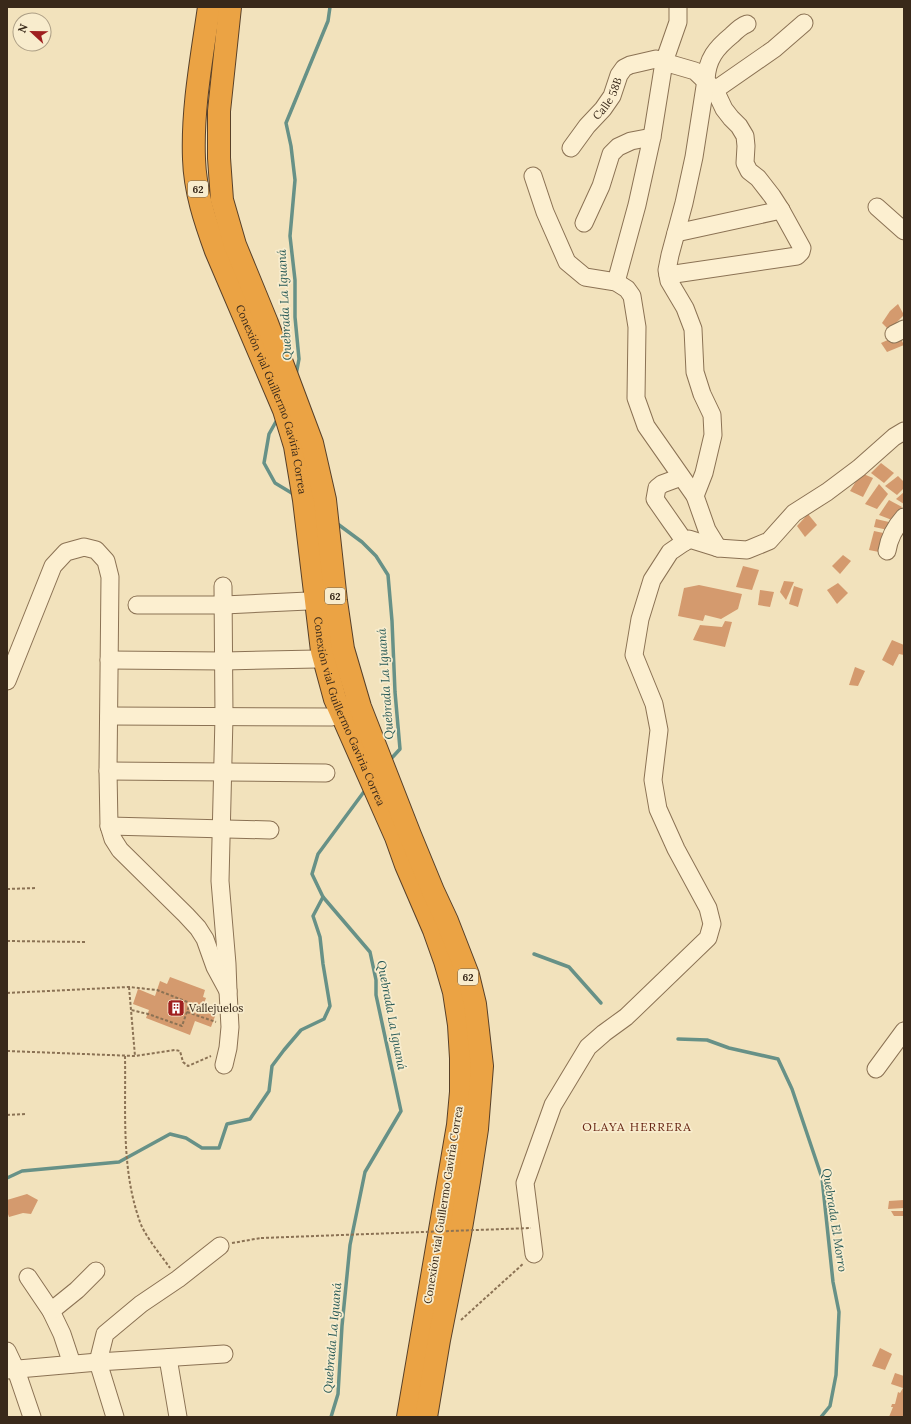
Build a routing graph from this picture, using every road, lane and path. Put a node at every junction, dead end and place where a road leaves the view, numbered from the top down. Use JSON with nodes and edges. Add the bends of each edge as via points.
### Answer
{"nodes":[{"id":1,"x":209,"y":7,"type":"edge"},
{"id":2,"x":230,"y":7,"type":"edge"},
{"id":3,"x":678,"y":7,"type":"edge"},
{"id":4,"x":804,"y":23,"type":"dead end"},
{"id":5,"x":747,"y":24,"type":"dead end"},
{"id":6,"x":664,"y":62,"type":"junction"},
{"id":7,"x":710,"y":85,"type":"junction"},
{"id":8,"x":652,"y":137,"type":"junction"},
{"id":9,"x":571,"y":148,"type":"dead end"},
{"id":10,"x":533,"y":176,"type":"dead end"},
{"id":11,"x":877,"y":207,"type":"dead end"},
{"id":12,"x":782,"y":210,"type":"junction"},
{"id":13,"x":584,"y":223,"type":"dead end"},
{"id":14,"x":904,"y":231,"type":"edge"},
{"id":15,"x":676,"y":233,"type":"junction"},
{"id":16,"x":668,"y":275,"type":"junction"},
{"id":17,"x":616,"y":282,"type":"junction"},
{"id":18,"x":270,"y":356,"type":"junction"},
{"id":19,"x":904,"y":431,"type":"edge"},
{"id":20,"x":682,"y":477,"type":"junction"},
{"id":21,"x":695,"y":496,"type":"junction"},
{"id":22,"x":904,"y":517,"type":"edge"},
{"id":23,"x":685,"y":542,"type":"junction"},
{"id":24,"x":718,"y":548,"type":"junction"},
{"id":25,"x":887,"y":551,"type":"dead end"},
{"id":26,"x":224,"y":586,"type":"dead end"},
{"id":27,"x":308,"y":601,"type":"dead end"},
{"id":28,"x":137,"y":605,"type":"dead end"},
{"id":29,"x":224,"y":605,"type":"junction"},
{"id":30,"x":317,"y":659,"type":"dead end"},
{"id":31,"x":109,"y":660,"type":"junction"},
{"id":32,"x":224,"y":661,"type":"junction"},
{"id":33,"x":7,"y":681,"type":"edge"},
{"id":34,"x":109,"y":716,"type":"junction"},
{"id":35,"x":224,"y":717,"type":"junction"},
{"id":36,"x":332,"y":717,"type":"dead end"},
{"id":37,"x":108,"y":771,"type":"junction"},
{"id":38,"x":223,"y":773,"type":"junction"},
{"id":39,"x":326,"y":773,"type":"dead end"},
{"id":40,"x":109,"y":826,"type":"junction"},
{"id":41,"x":222,"y":829,"type":"junction"},
{"id":42,"x":270,"y":830,"type":"dead end"},
{"id":43,"x":403,"y":836,"type":"junction"},
{"id":44,"x":36,"y":888,"type":"dead end"},
{"id":45,"x":7,"y":889,"type":"edge"},
{"id":46,"x":7,"y":941,"type":"edge"},
{"id":47,"x":87,"y":942,"type":"dead end"},
{"id":48,"x":129,"y":987,"type":"junction"},
{"id":49,"x":228,"y":991,"type":"junction"},
{"id":50,"x":7,"y":993,"type":"edge"},
{"id":51,"x":131,"y":1010,"type":"junction"},
{"id":52,"x":187,"y":1012,"type":"junction"},
{"id":53,"x":230,"y":1027,"type":"junction"},
{"id":54,"x":904,"y":1031,"type":"edge"},
{"id":55,"x":228,"y":1048,"type":"junction"},
{"id":56,"x":7,"y":1050,"type":"edge"},
{"id":57,"x":125,"y":1056,"type":"junction"},
{"id":58,"x":135,"y":1056,"type":"junction"},
{"id":59,"x":224,"y":1065,"type":"dead end"},
{"id":60,"x":876,"y":1069,"type":"dead end"},
{"id":61,"x":25,"y":1114,"type":"dead end"},
{"id":62,"x":7,"y":1115,"type":"edge"},
{"id":63,"x":531,"y":1228,"type":"junction"},
{"id":64,"x":220,"y":1246,"type":"joint"},
{"id":65,"x":534,"y":1254,"type":"joint"},
{"id":66,"x":96,"y":1271,"type":"dead end"},
{"id":67,"x":28,"y":1278,"type":"dead end"},
{"id":68,"x":178,"y":1279,"type":"junction"},
{"id":69,"x":51,"y":1311,"type":"junction"},
{"id":70,"x":439,"y":1340,"type":"junction"},
{"id":71,"x":7,"y":1351,"type":"edge"},
{"id":72,"x":224,"y":1354,"type":"dead end"},
{"id":73,"x":168,"y":1358,"type":"junction"},
{"id":74,"x":98,"y":1362,"type":"junction"},
{"id":75,"x":72,"y":1364,"type":"junction"},
{"id":76,"x":12,"y":1370,"type":"edge"},
{"id":77,"x":32,"y":1417,"type":"edge"},
{"id":78,"x":115,"y":1417,"type":"edge"},
{"id":79,"x":178,"y":1417,"type":"edge"},
{"id":80,"x":408,"y":1417,"type":"edge"},
{"id":81,"x":426,"y":1417,"type":"edge"}],
"edges":[{"from":1,"to":18,"type":"highway","name":"Conexión vial Guillermo Gaviria Correa","number":"62","via":[[194,134],[196,182],[207,228]]},
{"from":2,"to":18,"type":"highway","name":"Conexión vial Guillermo Gaviria Correa","number":"62","via":[[219,111],[222,200]]},
{"from":3,"to":6,"type":"street","via":[[678,22]]},
{"from":4,"to":7,"type":"street","via":[[774,49]]},
{"from":5,"to":7,"type":"street","via":[[718,46],[707,69]]},
{"from":6,"to":7,"type":"street","via":[[695,71]]},
{"from":6,"to":8,"type":"street"},
{"from":6,"to":9,"type":"street","name":"Calle 58B","via":[[656,59],[624,68],[612,96]]},
{"from":7,"to":12,"type":"street","via":[[745,136],[745,163],[749,171],[758,178]]},
{"from":7,"to":15,"type":"street"},
{"from":8,"to":13,"type":"street","via":[[631,141],[618,147],[611,154],[601,186]]},
{"from":8,"to":17,"type":"street"},
{"from":10,"to":17,"type":"street","via":[[545,212],[567,262],[585,277]]},
{"from":11,"to":14,"type":"street"},
{"from":12,"to":15,"type":"street"},
{"from":12,"to":16,"type":"street","via":[[802,248],[800,254]]},
{"from":15,"to":16,"type":"street"},
{"from":16,"to":21,"type":"street","via":[[693,329],[695,372],[712,415],[713,436],[704,473]]},
{"from":17,"to":20,"type":"street","via":[[632,296],[637,327],[636,398],[646,426]]},
{"from":18,"to":43,"type":"highway","name":"Conexión vial Guillermo Gaviria Correa","number":"62","via":[[295,446],[319,631],[328,674],[344,719]]},
{"from":19,"to":24,"type":"street","via":[[827,492],[794,513],[769,541],[747,550]]},
{"from":20,"to":21,"type":"street"},
{"from":20,"to":23,"type":"street","via":[[657,488],[656,499]]},
{"from":21,"to":24,"type":"street"},
{"from":22,"to":25,"type":"street","via":[[892,533]]},
{"from":23,"to":24,"type":"street","via":[[689,539]]},
{"from":23,"to":63,"type":"street","via":[[670,552],[652,580],[640,619],[634,655],[654,704],[659,730],[653,780],[658,809],[708,908],[712,924],[708,938],[626,1016],[588,1047],[576,1066],[553,1105],[525,1182]]},
{"from":26,"to":29,"type":"street"},
{"from":27,"to":29,"type":"street"},
{"from":28,"to":29,"type":"street"},
{"from":29,"to":32,"type":"street"},
{"from":30,"to":32,"type":"street"},
{"from":31,"to":32,"type":"street"},
{"from":31,"to":33,"type":"street","via":[[110,577],[106,561],[96,550],[84,547],[66,552],[53,566]]},
{"from":31,"to":34,"type":"street"},
{"from":32,"to":35,"type":"street"},
{"from":34,"to":35,"type":"street"},
{"from":34,"to":37,"type":"street"},
{"from":35,"to":36,"type":"street"},
{"from":35,"to":38,"type":"street"},
{"from":37,"to":38,"type":"street"},
{"from":37,"to":40,"type":"street"},
{"from":38,"to":39,"type":"street"},
{"from":38,"to":41,"type":"street"},
{"from":40,"to":41,"type":"street"},
{"from":40,"to":49,"type":"street","via":[[120,850],[198,928]]},
{"from":41,"to":42,"type":"street"},
{"from":41,"to":49,"type":"street","via":[[220,880]]},
{"from":43,"to":70,"type":"highway","name":"Conexión vial Guillermo Gaviria Correa","number":"62","via":[[433,891],[468,975],[475,1004],[482,1066],[477,1129],[469,1181]]},
{"from":43,"to":80,"type":"highway","name":"Conexión vial Guillermo Gaviria Correa","number":"62","via":[[406,866],[441,948],[454,992],[461,1058],[458,1125]]},
{"from":44,"to":45,"type":"path"},
{"from":46,"to":47,"type":"path"},
{"from":48,"to":50,"type":"path"},
{"from":48,"to":51,"type":"path"},
{"from":48,"to":52,"type":"path","via":[[157,990],[190,1003]]},
{"from":49,"to":53,"type":"street"},
{"from":51,"to":52,"type":"path","via":[[182,1026]]},
{"from":51,"to":58,"type":"path"},
{"from":52,"to":53,"type":"path"},
{"from":53,"to":55,"type":"street"},
{"from":54,"to":60,"type":"street"},
{"from":55,"to":58,"type":"path","via":[[188,1066],[185,1065],[178,1050]]},
{"from":55,"to":59,"type":"street"},
{"from":56,"to":57,"type":"path"},
{"from":57,"to":58,"type":"path"},
{"from":57,"to":68,"type":"path","via":[[128,1176],[139,1220]]},
{"from":61,"to":62,"type":"path"},
{"from":63,"to":64,"type":"path","bridge":true,"via":[[261,1238]]},
{"from":63,"to":65,"type":"street"},
{"from":64,"to":68,"type":"street"},
{"from":65,"to":70,"type":"path"},
{"from":66,"to":69,"type":"street"},
{"from":67,"to":69,"type":"street"},
{"from":68,"to":74,"type":"street","via":[[141,1304],[106,1334]]},
{"from":69,"to":75,"type":"street"},
{"from":70,"to":81,"type":"highway","name":"Conexión vial Guillermo Gaviria Correa","number":"62"},
{"from":71,"to":76,"type":"street"},
{"from":72,"to":73,"type":"street"},
{"from":73,"to":74,"type":"street"},
{"from":73,"to":79,"type":"street"},
{"from":74,"to":75,"type":"street"},
{"from":74,"to":78,"type":"street"},
{"from":75,"to":76,"type":"street"},
{"from":76,"to":77,"type":"street"}]}
